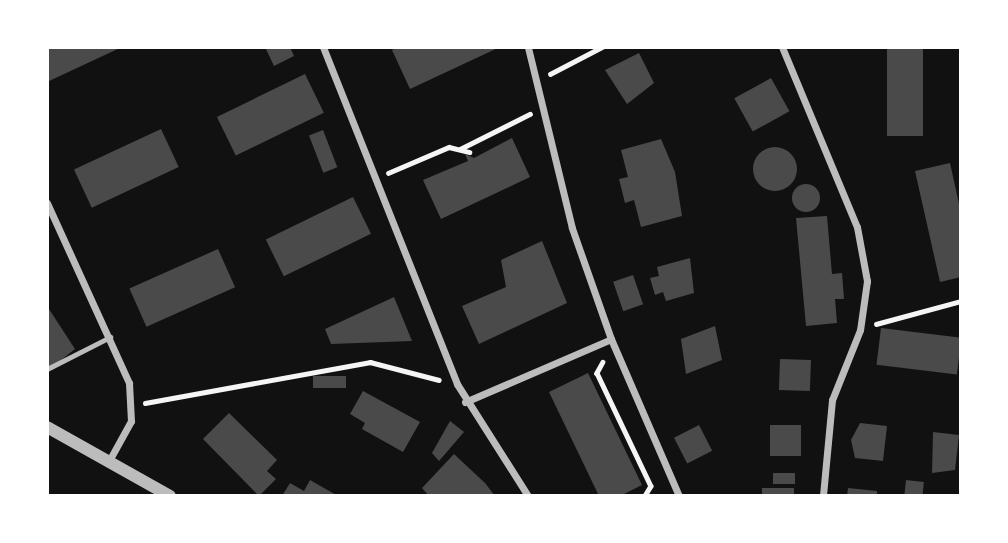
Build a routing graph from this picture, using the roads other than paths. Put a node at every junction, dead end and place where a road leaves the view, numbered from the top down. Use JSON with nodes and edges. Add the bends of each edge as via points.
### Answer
{"nodes":[{"id":1,"x":323,"y":47,"type":"edge"},
{"id":2,"x":528,"y":47,"type":"edge"},
{"id":3,"x":782,"y":47,"type":"edge"},
{"id":4,"x":47,"y":203,"type":"edge"},
{"id":5,"x":110,"y":337,"type":"junction"},
{"id":6,"x":611,"y":339,"type":"junction"},
{"id":7,"x":47,"y":369,"type":"edge"},
{"id":8,"x":465,"y":402,"type":"junction"},
{"id":9,"x":47,"y":427,"type":"edge"},
{"id":10,"x":110,"y":459,"type":"junction"},
{"id":11,"x":170,"y":496,"type":"edge"},
{"id":12,"x":528,"y":496,"type":"edge"},
{"id":13,"x":679,"y":496,"type":"edge"},
{"id":14,"x":823,"y":496,"type":"edge"}],
"edges":[{"from":1,"to":8,"type":"street"},
{"from":2,"to":6,"type":"street","via":[[572,228]]},
{"from":3,"to":14,"type":"street","via":[[857,227],[867,281],[860,330],[832,400]]},
{"from":4,"to":5,"type":"street"},
{"from":5,"to":7,"type":"lane"},
{"from":5,"to":10,"type":"street","via":[[134,405]]},
{"from":6,"to":8,"type":"street"},
{"from":6,"to":13,"type":"street"},
{"from":8,"to":12,"type":"street"},
{"from":9,"to":10,"type":"street"},
{"from":10,"to":11,"type":"street"}]}
